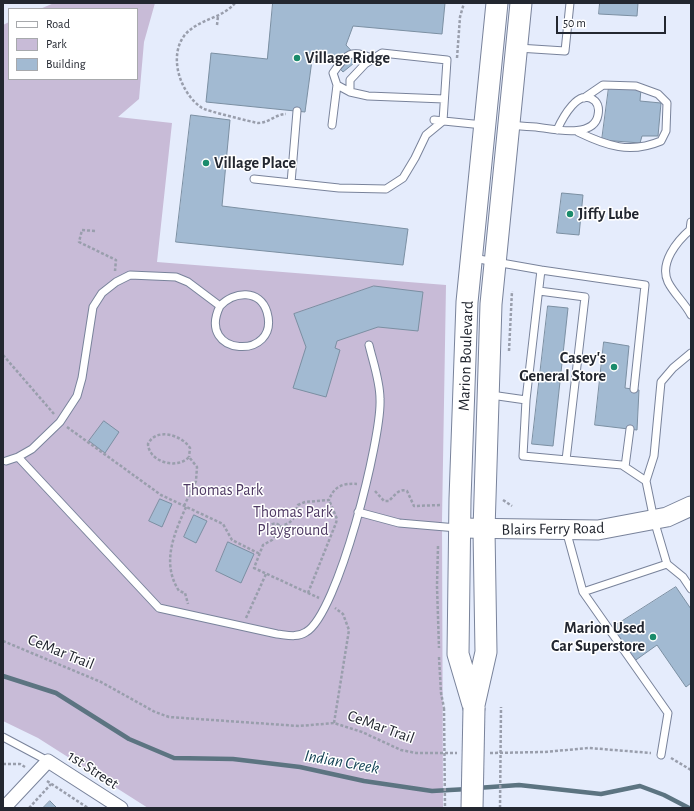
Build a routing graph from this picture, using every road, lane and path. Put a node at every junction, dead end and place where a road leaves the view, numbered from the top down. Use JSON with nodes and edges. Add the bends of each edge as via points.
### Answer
{"nodes":[{"id":1,"x":235,"y":3,"type":"edge"},
{"id":2,"x":464,"y":3,"type":"edge"},
{"id":3,"x":497,"y":3,"type":"edge"},
{"id":4,"x":521,"y":3,"type":"edge"},
{"id":5,"x":570,"y":3,"type":"edge"},
{"id":6,"x":218,"y":16,"type":"junction"},
{"id":7,"x":217,"y":25,"type":"dead end"},
{"id":8,"x":517,"y":48,"type":"junction"},
{"id":9,"x":373,"y":59,"type":"junction"},
{"id":10,"x":447,"y":60,"type":"junction"},
{"id":11,"x":337,"y":85,"type":"junction"},
{"id":12,"x":350,"y":92,"type":"junction"},
{"id":13,"x":584,"y":98,"type":"junction"},
{"id":14,"x":444,"y":99,"type":"junction"},
{"id":15,"x":297,"y":113,"type":"joint"},
{"id":16,"x":434,"y":120,"type":"dead end"},
{"id":17,"x":443,"y":120,"type":"junction"},
{"id":18,"x":332,"y":125,"type":"dead end"},
{"id":19,"x":485,"y":125,"type":"junction"},
{"id":20,"x":509,"y":125,"type":"junction"},
{"id":21,"x":557,"y":130,"type":"junction"},
{"id":22,"x":578,"y":132,"type":"junction"},
{"id":23,"x":254,"y":179,"type":"dead end"},
{"id":24,"x":291,"y":183,"type":"junction"},
{"id":25,"x":691,"y":222,"type":"edge"},
{"id":26,"x":691,"y":230,"type":"edge"},
{"id":27,"x":95,"y":231,"type":"dead end"},
{"id":28,"x":472,"y":258,"type":"junction"},
{"id":29,"x":496,"y":262,"type":"junction"},
{"id":30,"x":541,"y":270,"type":"junction"},
{"id":31,"x":113,"y":284,"type":"junction"},
{"id":32,"x":539,"y":290,"type":"junction"},
{"id":33,"x":220,"y":306,"type":"junction"},
{"id":34,"x":691,"y":315,"type":"edge"},
{"id":35,"x":369,"y":345,"type":"dead end"},
{"id":36,"x":691,"y":353,"type":"edge"},
{"id":37,"x":3,"y":355,"type":"edge"},
{"id":38,"x":634,"y":389,"type":"dead end"},
{"id":39,"x":489,"y":395,"type":"junction"},
{"id":40,"x":526,"y":400,"type":"junction"},
{"id":41,"x":60,"y":422,"type":"junction"},
{"id":42,"x":630,"y":429,"type":"dead end"},
{"id":43,"x":18,"y":457,"type":"junction"},
{"id":44,"x":189,"y":457,"type":"junction"},
{"id":45,"x":566,"y":460,"type":"junction"},
{"id":46,"x":6,"y":461,"type":"dead end"},
{"id":47,"x":625,"y":467,"type":"junction"},
{"id":48,"x":646,"y":481,"type":"junction"},
{"id":49,"x":365,"y":484,"type":"junction"},
{"id":50,"x":329,"y":500,"type":"junction"},
{"id":51,"x":442,"y":505,"type":"dead end"},
{"id":52,"x":185,"y":506,"type":"junction"},
{"id":53,"x":691,"y":506,"type":"edge"},
{"id":54,"x":358,"y":512,"type":"junction"},
{"id":55,"x":654,"y":520,"type":"junction"},
{"id":56,"x":280,"y":527,"type":"junction"},
{"id":57,"x":459,"y":528,"type":"junction"},
{"id":58,"x":484,"y":530,"type":"junction"},
{"id":59,"x":566,"y":530,"type":"junction"},
{"id":60,"x":275,"y":535,"type":"junction"},
{"id":61,"x":438,"y":546,"type":"dead end"},
{"id":62,"x":260,"y":554,"type":"junction"},
{"id":63,"x":667,"y":564,"type":"junction"},
{"id":64,"x":266,"y":574,"type":"junction"},
{"id":65,"x":691,"y":589,"type":"edge"},
{"id":66,"x":583,"y":592,"type":"junction"},
{"id":67,"x":308,"y":594,"type":"junction"},
{"id":68,"x":329,"y":603,"type":"junction"},
{"id":69,"x":190,"y":614,"type":"junction"},
{"id":70,"x":242,"y":625,"type":"junction"},
{"id":71,"x":3,"y":640,"type":"edge"},
{"id":72,"x":501,"y":707,"type":"dead end"},
{"id":73,"x":474,"y":708,"type":"junction"},
{"id":74,"x":334,"y":723,"type":"junction"},
{"id":75,"x":3,"y":737,"type":"edge"},
{"id":76,"x":462,"y":753,"type":"dead end"},
{"id":77,"x":485,"y":753,"type":"dead end"},
{"id":78,"x":661,"y":755,"type":"junction"},
{"id":79,"x":48,"y":761,"type":"junction"},
{"id":80,"x":3,"y":764,"type":"edge"},
{"id":81,"x":25,"y":768,"type":"dead end"},
{"id":82,"x":691,"y":770,"type":"edge"},
{"id":83,"x":45,"y":780,"type":"dead end"},
{"id":84,"x":51,"y":784,"type":"junction"},
{"id":85,"x":4,"y":808,"type":"edge"},
{"id":86,"x":29,"y":808,"type":"edge"},
{"id":87,"x":88,"y":808,"type":"edge"},
{"id":88,"x":121,"y":808,"type":"edge"},
{"id":89,"x":445,"y":808,"type":"edge"},
{"id":90,"x":472,"y":808,"type":"edge"},
{"id":91,"x":500,"y":808,"type":"edge"}],
"edges":[{"from":1,"to":6,"type":"path"},
{"from":2,"to":10,"type":"path","via":[[460,17],[457,62]]},
{"from":3,"to":19,"type":"main road","name":"Marion Boulevard"},
{"from":4,"to":8,"type":"main road","name":"Marion Boulevard"},
{"from":5,"to":8,"type":"lane","via":[[565,51]]},
{"from":6,"to":7,"type":"path"},
{"from":6,"to":15,"type":"path","via":[[192,28],[179,45],[178,69],[194,102],[204,109],[248,121],[267,122],[286,113]]},
{"from":8,"to":20,"type":"main road","name":"Marion Boulevard"},
{"from":9,"to":10,"type":"lane","via":[[382,53]]},
{"from":9,"to":11,"type":"lane","via":[[360,52],[351,54],[340,62],[333,73]]},
{"from":9,"to":12,"type":"lane","via":[[350,80]]},
{"from":10,"to":14,"type":"lane"},
{"from":11,"to":12,"type":"lane"},
{"from":11,"to":18,"type":"lane"},
{"from":12,"to":14,"type":"lane","via":[[368,96]]},
{"from":13,"to":21,"type":"lane","via":[[570,107]]},
{"from":13,"to":22,"type":"lane","via":[[593,99],[598,103],[598,115],[593,126]]},
{"from":13,"to":22,"type":"lane","via":[[603,85],[636,86],[658,94],[668,103],[666,131],[661,142],[645,148],[626,148],[600,143]]},
{"from":14,"to":17,"type":"lane"},
{"from":15,"to":24,"type":"lane"},
{"from":16,"to":17,"type":"lane"},
{"from":17,"to":19,"type":"lane"},
{"from":17,"to":24,"type":"lane","via":[[426,135],[403,178],[386,189]]},
{"from":19,"to":28,"type":"main road","name":"Marion Boulevard"},
{"from":20,"to":21,"type":"lane"},
{"from":20,"to":29,"type":"main road","name":"Marion Boulevard"},
{"from":21,"to":22,"type":"lane"},
{"from":23,"to":24,"type":"lane"},
{"from":25,"to":26,"type":"lane"},
{"from":26,"to":34,"type":"lane","via":[[674,246],[664,269],[668,282]]},
{"from":27,"to":31,"type":"path","via":[[82,230],[79,242],[116,260]]},
{"from":28,"to":29,"type":"lane"},
{"from":28,"to":57,"type":"main road","name":"Marion Boulevard","via":[[467,302]]},
{"from":29,"to":30,"type":"lane"},
{"from":29,"to":39,"type":"main road","name":"Marion Boulevard","via":[[491,304]]},
{"from":30,"to":32,"type":"lane"},
{"from":30,"to":38,"type":"lane","via":[[645,285]]},
{"from":31,"to":33,"type":"lane","via":[[130,275],[176,277],[188,282]]},
{"from":31,"to":41,"type":"lane","via":[[102,293],[94,307],[77,396]]},
{"from":32,"to":40,"type":"lane"},
{"from":32,"to":45,"type":"lane","via":[[585,297]]},
{"from":33,"to":33,"type":"lane","via":[[226,299],[239,294],[253,296],[266,309],[268,327],[264,336],[250,346],[234,347],[226,343],[216,330],[215,321]]},
{"from":35,"to":49,"type":"lane","via":[[380,398],[377,434]]},
{"from":36,"to":48,"type":"lane","via":[[661,382],[654,456]]},
{"from":37,"to":41,"type":"path"},
{"from":39,"to":40,"type":"lane"},
{"from":39,"to":58,"type":"main road","name":"Marion Boulevard"},
{"from":40,"to":45,"type":"lane","via":[[523,456]]},
{"from":41,"to":43,"type":"lane","via":[[32,449]]},
{"from":41,"to":52,"type":"path","via":[[161,495]]},
{"from":42,"to":47,"type":"lane"},
{"from":43,"to":46,"type":"lane"},
{"from":43,"to":69,"type":"lane","via":[[159,608]]},
{"from":44,"to":44,"type":"path","via":[[180,463],[164,462],[151,453],[148,444],[157,436],[176,437],[187,444]]},
{"from":44,"to":52,"type":"path","via":[[195,462],[198,471]]},
{"from":45,"to":47,"type":"lane"},
{"from":47,"to":48,"type":"lane"},
{"from":48,"to":55,"type":"lane"},
{"from":49,"to":50,"type":"path","via":[[344,483],[332,492]]},
{"from":49,"to":51,"type":"path","via":[[373,487],[384,501],[389,501],[400,490],[404,490],[407,491],[414,506]]},
{"from":49,"to":54,"type":"lane"},
{"from":50,"to":56,"type":"path","via":[[304,502],[298,505],[293,520]]},
{"from":50,"to":67,"type":"path","via":[[337,519]]},
{"from":52,"to":62,"type":"path","via":[[223,524],[232,540]]},
{"from":52,"to":69,"type":"path","via":[[170,545],[172,576],[179,591],[185,593]]},
{"from":53,"to":55,"type":"main road","name":"Blairs Ferry Road"},
{"from":54,"to":57,"type":"lane","via":[[399,522]]},
{"from":54,"to":68,"type":"lane","via":[[341,573]]},
{"from":55,"to":59,"type":"main road","name":"Blairs Ferry Road","via":[[598,530]]},
{"from":55,"to":63,"type":"lane"},
{"from":56,"to":60,"type":"path","via":[[280,532]]},
{"from":56,"to":60,"type":"path","via":[[276,524],[271,525],[270,530]]},
{"from":57,"to":58,"type":"main road","name":"Blairs Ferry Road"},
{"from":57,"to":73,"type":"main road","name":"Marion Boulevard","via":[[458,654]]},
{"from":58,"to":59,"type":"main road","name":"Blairs Ferry Road"},
{"from":58,"to":73,"type":"main road","name":"Marion Boulevard","via":[[486,652]]},
{"from":59,"to":66,"type":"lane"},
{"from":60,"to":62,"type":"path","via":[[263,545]]},
{"from":61,"to":89,"type":"path","bridge":true,"via":[[437,586],[441,693],[444,708]]},
{"from":62,"to":64,"type":"path","via":[[254,568]]},
{"from":63,"to":65,"type":"lane","via":[[683,577]]},
{"from":63,"to":66,"type":"lane"},
{"from":64,"to":67,"type":"path"},
{"from":64,"to":70,"type":"path"},
{"from":66,"to":78,"type":"lane","via":[[668,713]]},
{"from":67,"to":68,"type":"path"},
{"from":68,"to":70,"type":"lane","via":[[307,632],[296,636]]},
{"from":68,"to":74,"type":"path","via":[[344,614],[349,630]]},
{"from":69,"to":70,"type":"lane"},
{"from":71,"to":74,"type":"path","name":"CeMar Trail","via":[[101,682],[154,712],[169,717],[299,726]]},
{"from":72,"to":91,"type":"path","bridge":true},
{"from":73,"to":90,"type":"main road","name":"Marion Boulevard","bridge":true},
{"from":74,"to":76,"type":"path","name":"CeMar Trail","via":[[362,732],[401,750],[416,753]]},
{"from":75,"to":79,"type":"lane"},
{"from":77,"to":78,"type":"path","via":[[589,748]]},
{"from":78,"to":82,"type":"path"},
{"from":79,"to":85,"type":"street"},
{"from":79,"to":88,"type":"street","name":"1st Street"},
{"from":80,"to":81,"type":"path","via":[[20,764]]},
{"from":83,"to":84,"type":"path"},
{"from":84,"to":86,"type":"path"},
{"from":84,"to":87,"type":"path"}]}
